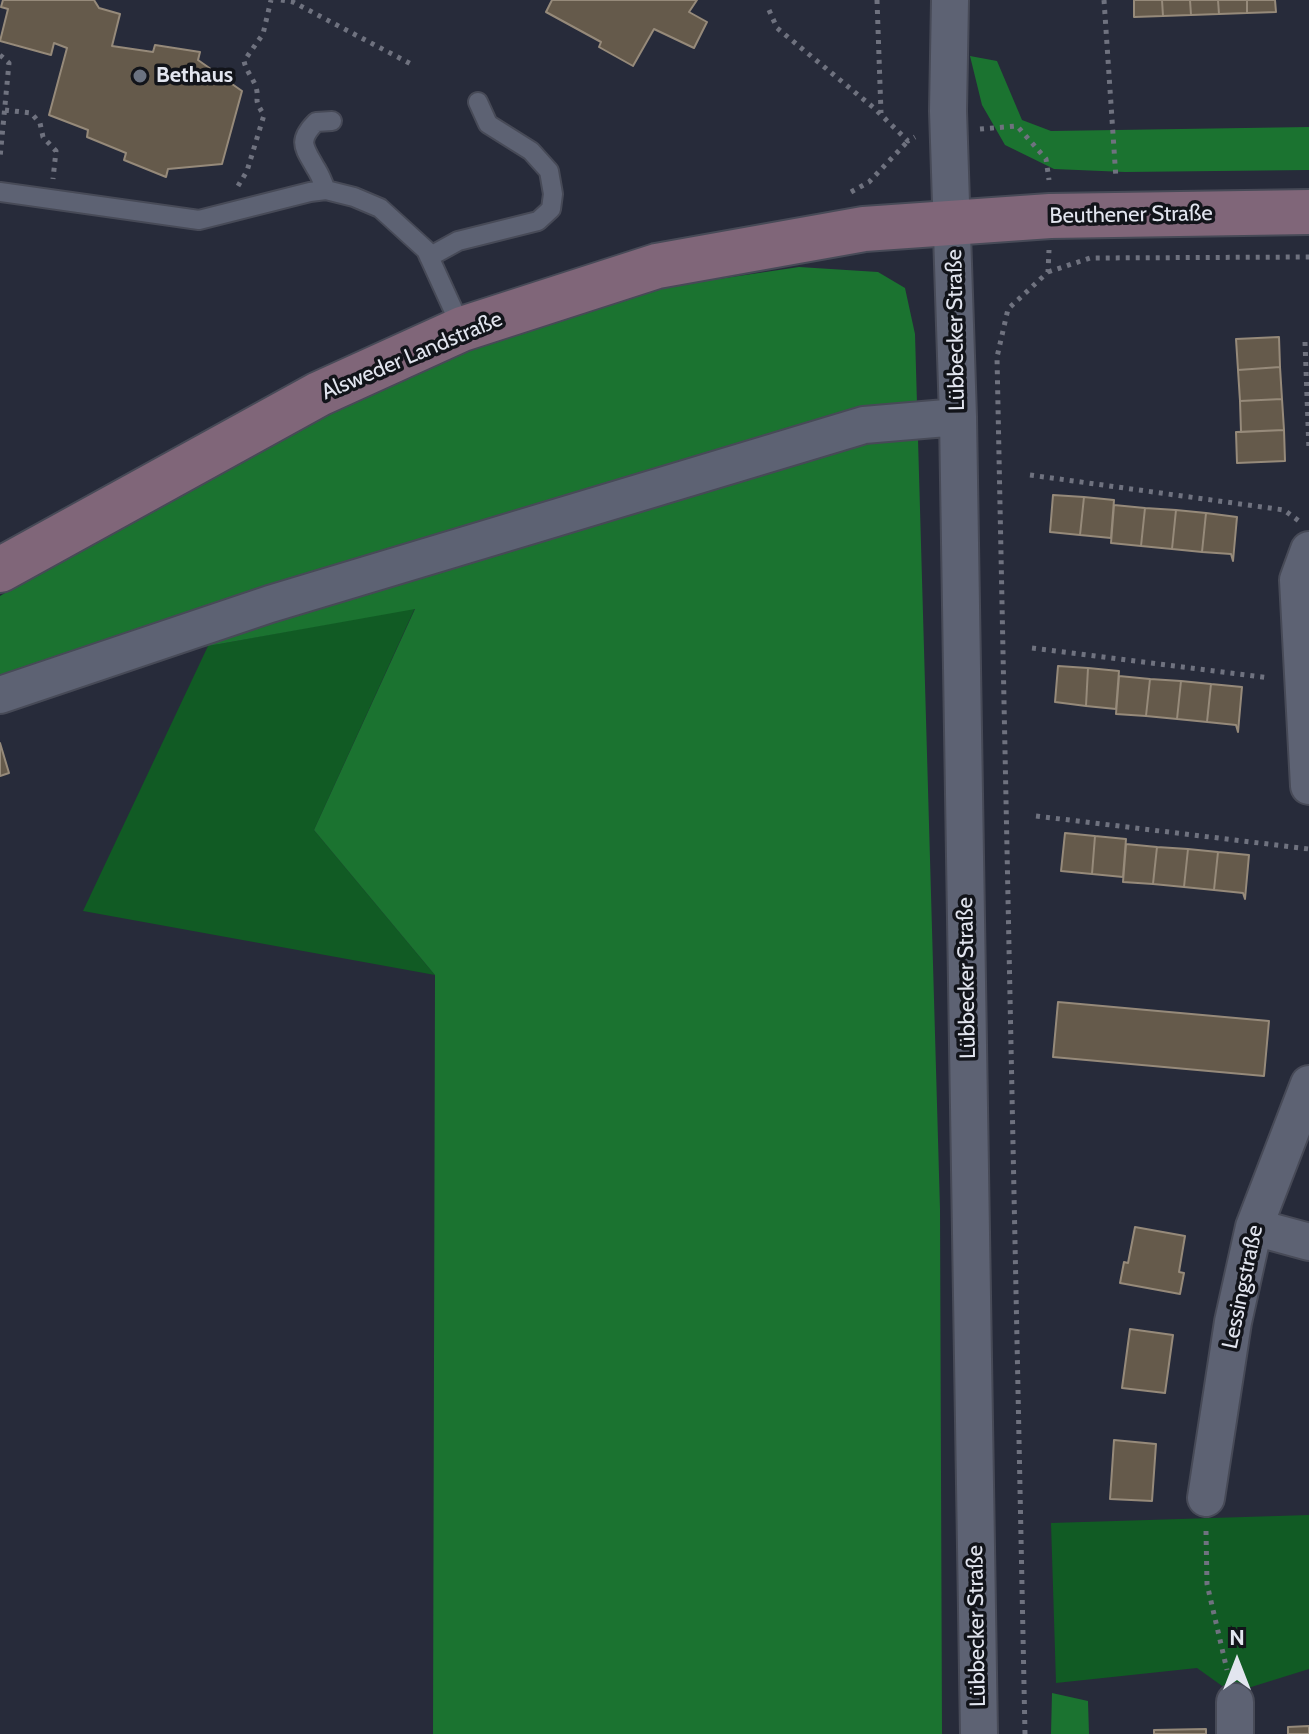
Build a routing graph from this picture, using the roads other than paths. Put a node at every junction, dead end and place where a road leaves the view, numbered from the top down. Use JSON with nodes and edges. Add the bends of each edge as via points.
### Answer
{"nodes":[{"id":1,"x":950,"y":0,"type":"edge"},
{"id":2,"x":478,"y":102,"type":"dead end"},
{"id":3,"x":332,"y":121,"type":"dead end"},
{"id":4,"x":326,"y":190,"type":"junction"},
{"id":5,"x":0,"y":192,"type":"edge"},
{"id":6,"x":1309,"y":212,"type":"edge"},
{"id":7,"x":954,"y":222,"type":"junction"},
{"id":8,"x":429,"y":257,"type":"junction"},
{"id":9,"x":462,"y":329,"type":"junction"},
{"id":10,"x":958,"y":417,"type":"junction"},
{"id":11,"x":1309,"y":550,"type":"edge"},
{"id":12,"x":0,"y":570,"type":"edge"},
{"id":13,"x":0,"y":695,"type":"edge"},
{"id":14,"x":1309,"y":786,"type":"edge"},
{"id":15,"x":1309,"y":1084,"type":"edge"},
{"id":16,"x":1254,"y":1227,"type":"junction"},
{"id":17,"x":1309,"y":1242,"type":"edge"},
{"id":18,"x":1206,"y":1498,"type":"road end"},
{"id":19,"x":979,"y":1734,"type":"edge"}],
"edges":[{"from":1,"to":7,"type":"street","name":"Lübbecker Straße"},
{"from":2,"to":8,"type":"lane","via":[[488,124],[531,151],[549,171],[551,209],[538,221],[458,241]]},
{"from":3,"to":4,"type":"lane","via":[[316,122],[304,142]]},
{"from":4,"to":5,"type":"lane","via":[[199,220]]},
{"from":4,"to":8,"type":"lane","via":[[380,208]]},
{"from":6,"to":7,"type":"main road","name":"Beuthener Straße"},
{"from":7,"to":9,"type":"main road","name":"Alsweder Landstraße","via":[[864,229],[657,266]]},
{"from":7,"to":10,"type":"street","name":"Lübbecker Straße"},
{"from":8,"to":9,"type":"lane"},
{"from":9,"to":12,"type":"main road","name":"Alsweder Landstraße","via":[[319,394]]},
{"from":10,"to":13,"type":"street","via":[[864,425],[270,604]]},
{"from":10,"to":19,"type":"street","name":"Lübbecker Straße"},
{"from":11,"to":14,"type":"street","via":[[1298,580]]},
{"from":15,"to":16,"type":"street","name":"Lessingstraße"},
{"from":16,"to":17,"type":"street"},
{"from":16,"to":18,"type":"street","name":"Lessingstraße","via":[[1233,1322]]}]}
